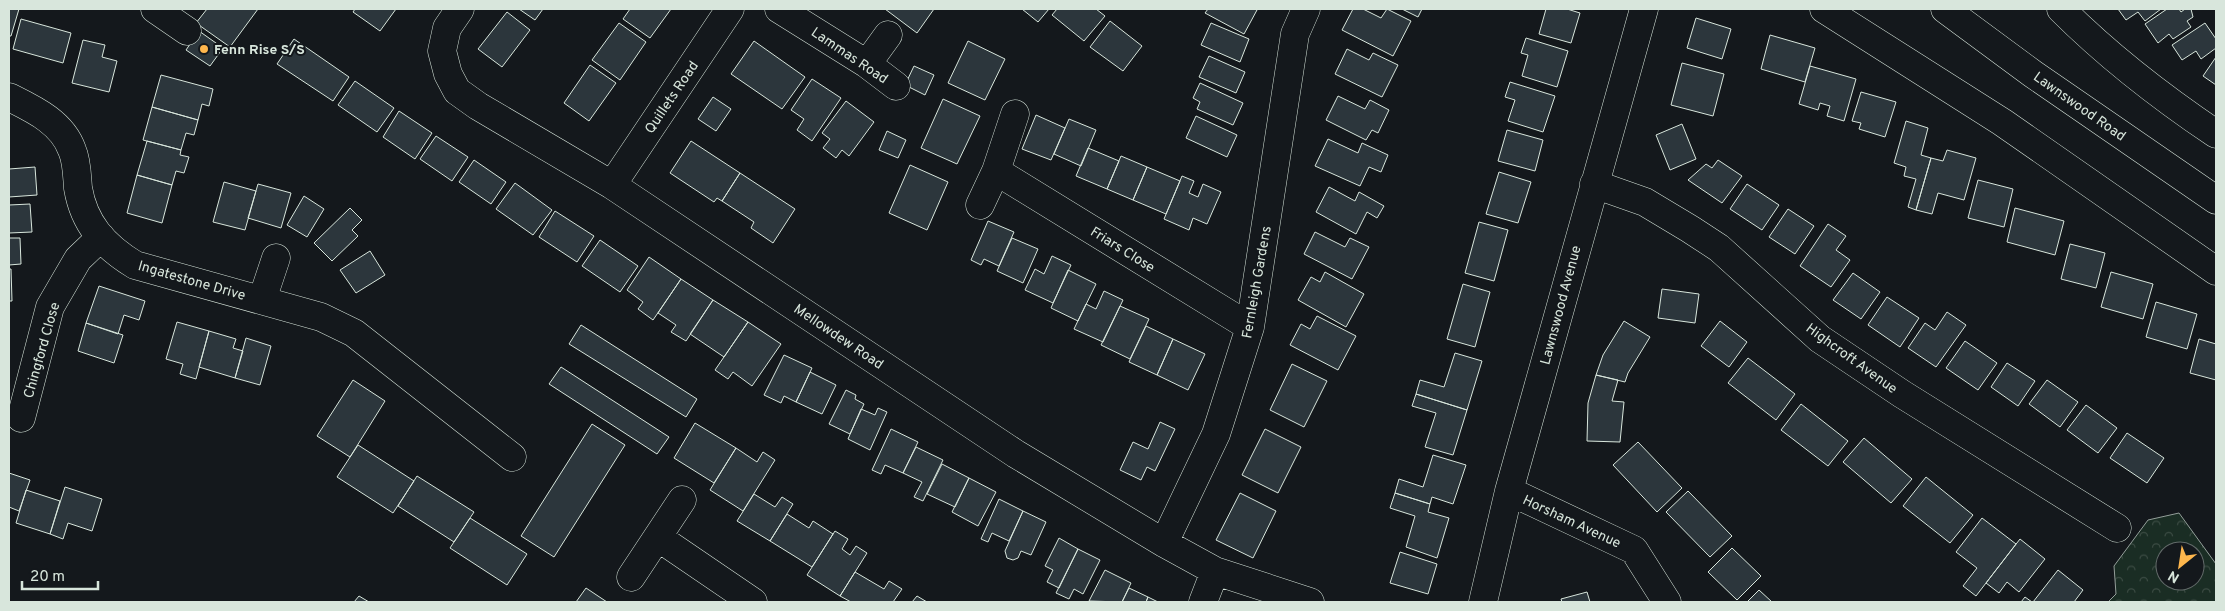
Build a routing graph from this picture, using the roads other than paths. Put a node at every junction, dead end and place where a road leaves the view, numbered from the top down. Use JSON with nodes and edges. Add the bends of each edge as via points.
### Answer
{"nodes":[{"id":1,"x":460,"y":9,"type":"edge"},
{"id":2,"x":730,"y":9,"type":"edge"},
{"id":3,"x":779,"y":9,"type":"edge"},
{"id":4,"x":1306,"y":9,"type":"edge"},
{"id":5,"x":1644,"y":9,"type":"edge"},
{"id":6,"x":1824,"y":9,"type":"edge"},
{"id":7,"x":2061,"y":9,"type":"edge"},
{"id":8,"x":162,"y":10,"type":"edge"},
{"id":9,"x":1953,"y":11,"type":"edge"},
{"id":10,"x":187,"y":31,"type":"dead end"},
{"id":11,"x":888,"y":35,"type":"dead end"},
{"id":12,"x":866,"y":64,"type":"junction"},
{"id":13,"x":896,"y":86,"type":"dead end"},
{"id":14,"x":9,"y":97,"type":"edge"},
{"id":15,"x":1015,"y":114,"type":"dead end"},
{"id":16,"x":2216,"y":134,"type":"edge"},
{"id":17,"x":996,"y":171,"type":"junction"},
{"id":18,"x":1594,"y":184,"type":"junction"},
{"id":19,"x":612,"y":185,"type":"junction"},
{"id":20,"x":2216,"y":200,"type":"edge"},
{"id":21,"x":980,"y":205,"type":"dead end"},
{"id":22,"x":101,"y":237,"type":"junction"},
{"id":23,"x":276,"y":258,"type":"dead end"},
{"id":24,"x":2216,"y":271,"type":"edge"},
{"id":25,"x":262,"y":300,"type":"junction"},
{"id":26,"x":1250,"y":327,"type":"junction"},
{"id":27,"x":21,"y":418,"type":"dead end"},
{"id":28,"x":512,"y":457,"type":"dead end"},
{"id":29,"x":1509,"y":491,"type":"junction"},
{"id":30,"x":682,"y":500,"type":"dead end"},
{"id":31,"x":2117,"y":529,"type":"dead end"},
{"id":32,"x":659,"y":538,"type":"junction"},
{"id":33,"x":1164,"y":543,"type":"junction"},
{"id":34,"x":1215,"y":571,"type":"junction"},
{"id":35,"x":631,"y":577,"type":"dead end"},
{"id":36,"x":753,"y":602,"type":"edge"},
{"id":37,"x":1203,"y":602,"type":"edge"},
{"id":38,"x":1310,"y":602,"type":"edge"},
{"id":39,"x":1483,"y":602,"type":"edge"},
{"id":40,"x":1667,"y":602,"type":"edge"}],
"edges":[{"from":1,"to":19,"type":"street","name":"Mellowdew Road","via":[[447,28],[442,51],[457,91]]},
{"from":2,"to":19,"type":"street","name":"Quillets Road"},
{"from":3,"to":12,"type":"street","name":"Lammas Road"},
{"from":4,"to":26,"type":"street","name":"Fernleigh Gardens","via":[[1295,34]]},
{"from":5,"to":18,"type":"street","name":"Lawnswood Avenue"},
{"from":6,"to":24,"type":"street","via":[[2002,122]]},
{"from":7,"to":16,"type":"street","via":[[2164,99]]},
{"from":8,"to":10,"type":"street"},
{"from":9,"to":20,"type":"street","name":"Lawnswood Road","via":[[2032,74]]},
{"from":11,"to":12,"type":"street"},
{"from":12,"to":13,"type":"street","name":"Lammas Road"},
{"from":14,"to":22,"type":"street","name":"Ingatestone Drive","via":[[42,113],[60,131],[72,150],[82,208],[88,222]]},
{"from":15,"to":17,"type":"street"},
{"from":17,"to":21,"type":"street"},
{"from":17,"to":26,"type":"street","name":"Friars Close"},
{"from":18,"to":29,"type":"street","name":"Lawnswood Avenue"},
{"from":18,"to":31,"type":"street","name":"Highcroft Avenue","via":[[1645,202],[1719,248],[1820,339]]},
{"from":19,"to":33,"type":"street","name":"Mellowdew Road","via":[[1016,454]]},
{"from":22,"to":25,"type":"street","name":"Ingatestone Drive","via":[[117,254],[135,265]]},
{"from":22,"to":27,"type":"street","name":"Chingford Close","via":[[78,259],[50,307]]},
{"from":23,"to":25,"type":"street","name":"Ingatestone Drive"},
{"from":25,"to":28,"type":"street","name":"Ingatestone Drive","via":[[321,317],[354,333]]},
{"from":26,"to":33,"type":"street","name":"Fernleigh Gardens","via":[[1216,434]]},
{"from":29,"to":39,"type":"street","name":"Lawnswood Avenue"},
{"from":29,"to":40,"type":"street","name":"Horsham Avenue","via":[[1634,550]]},
{"from":30,"to":32,"type":"street"},
{"from":32,"to":35,"type":"street"},
{"from":32,"to":36,"type":"street"},
{"from":33,"to":34,"type":"street","name":"Mellowdew Road"},
{"from":34,"to":37,"type":"street"},
{"from":34,"to":38,"type":"street","name":"Mellowdew Road"}]}
